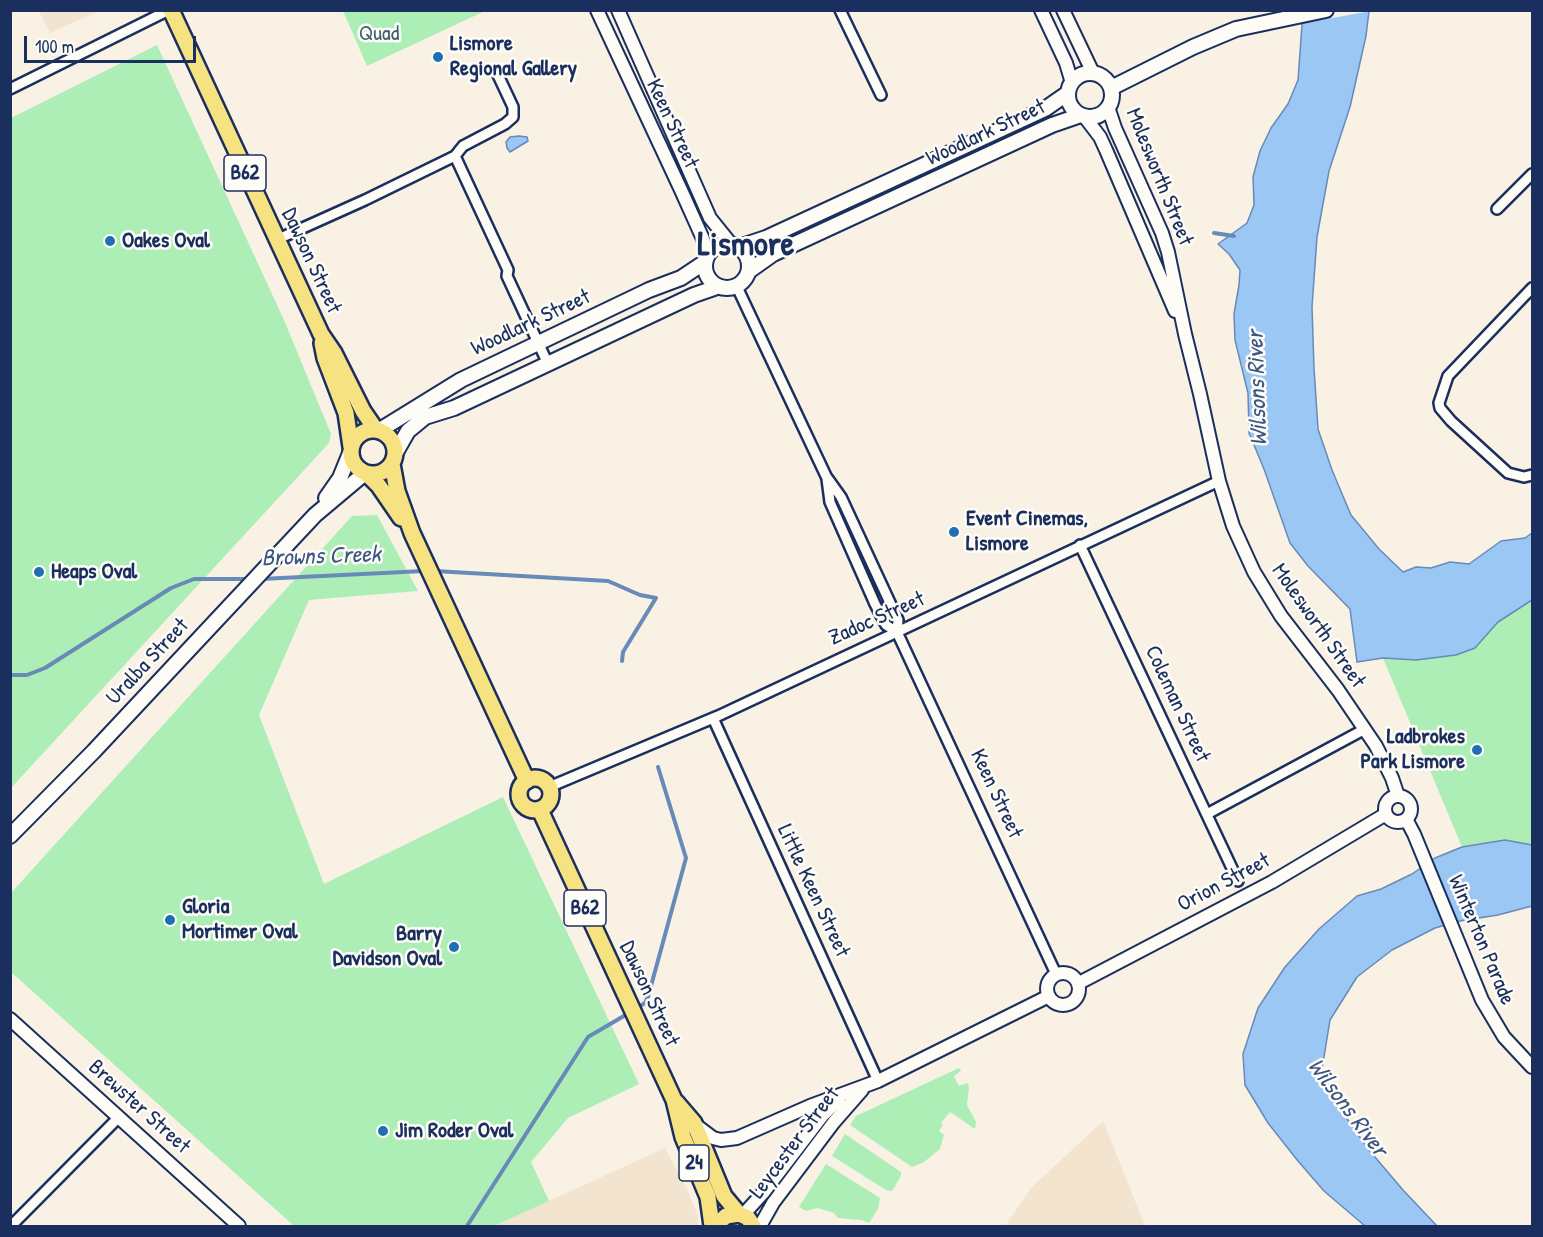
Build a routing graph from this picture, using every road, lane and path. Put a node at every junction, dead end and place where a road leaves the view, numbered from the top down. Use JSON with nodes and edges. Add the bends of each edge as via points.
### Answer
{"nodes":[{"id":1,"x":170,"y":10,"type":"edge"},
{"id":2,"x":597,"y":10,"type":"edge"},
{"id":3,"x":618,"y":10,"type":"edge"},
{"id":4,"x":840,"y":10,"type":"edge"},
{"id":5,"x":1041,"y":10,"type":"edge"},
{"id":6,"x":1063,"y":10,"type":"edge"},
{"id":7,"x":1326,"y":10,"type":"edge"},
{"id":8,"x":497,"y":73,"type":"dead end"},
{"id":9,"x":1093,"y":73,"type":"junction"},
{"id":10,"x":10,"y":88,"type":"edge"},
{"id":11,"x":1070,"y":88,"type":"junction"},
{"id":12,"x":1111,"y":88,"type":"junction"},
{"id":13,"x":881,"y":95,"type":"dead end"},
{"id":14,"x":1108,"y":107,"type":"junction"},
{"id":15,"x":1083,"y":115,"type":"junction"},
{"id":16,"x":455,"y":156,"type":"junction"},
{"id":17,"x":1533,"y":174,"type":"edge"},
{"id":18,"x":1497,"y":209,"type":"dead end"},
{"id":19,"x":276,"y":240,"type":"junction"},
{"id":20,"x":735,"y":246,"type":"junction"},
{"id":21,"x":706,"y":259,"type":"junction"},
{"id":22,"x":749,"y":271,"type":"junction"},
{"id":23,"x":717,"y":286,"type":"junction"},
{"id":24,"x":737,"y":287,"type":"junction"},
{"id":25,"x":1533,"y":288,"type":"edge"},
{"id":26,"x":321,"y":334,"type":"junction"},
{"id":27,"x":1185,"y":334,"type":"junction"},
{"id":28,"x":538,"y":343,"type":"junction"},
{"id":29,"x":548,"y":364,"type":"junction"},
{"id":30,"x":378,"y":430,"type":"junction"},
{"id":31,"x":351,"y":449,"type":"junction"},
{"id":32,"x":394,"y":458,"type":"junction"},
{"id":33,"x":366,"y":474,"type":"junction"},
{"id":34,"x":1532,"y":475,"type":"edge"},
{"id":35,"x":1219,"y":481,"type":"junction"},
{"id":36,"x":315,"y":515,"type":"junction"},
{"id":37,"x":412,"y":532,"type":"junction"},
{"id":38,"x":1080,"y":545,"type":"junction"},
{"id":39,"x":897,"y":632,"type":"junction"},
{"id":40,"x":713,"y":718,"type":"junction"},
{"id":41,"x":1365,"y":729,"type":"junction"},
{"id":42,"x":527,"y":781,"type":"junction"},
{"id":43,"x":549,"y":787,"type":"junction"},
{"id":44,"x":1398,"y":796,"type":"junction"},
{"id":45,"x":540,"y":810,"type":"junction"},
{"id":46,"x":1207,"y":814,"type":"junction"},
{"id":47,"x":1386,"y":814,"type":"junction"},
{"id":48,"x":1406,"y":819,"type":"junction"},
{"id":49,"x":10,"y":836,"type":"edge"},
{"id":50,"x":1238,"y":881,"type":"dead end"},
{"id":51,"x":1056,"y":974,"type":"junction"},
{"id":52,"x":1079,"y":984,"type":"junction"},
{"id":53,"x":1049,"y":996,"type":"junction"},
{"id":54,"x":10,"y":1019,"type":"edge"},
{"id":55,"x":1533,"y":1067,"type":"edge"},
{"id":56,"x":878,"y":1081,"type":"junction"},
{"id":57,"x":865,"y":1087,"type":"junction"},
{"id":58,"x":842,"y":1096,"type":"junction"},
{"id":59,"x":674,"y":1100,"type":"junction"},
{"id":60,"x":119,"y":1117,"type":"junction"},
{"id":61,"x":694,"y":1122,"type":"junction"},
{"id":62,"x":745,"y":1218,"type":"edge"},
{"id":63,"x":238,"y":1226,"type":"edge"},
{"id":64,"x":11,"y":1227,"type":"edge"},
{"id":65,"x":714,"y":1227,"type":"edge"},
{"id":66,"x":760,"y":1227,"type":"edge"}],
"edges":[{"from":1,"to":10,"type":"street"},
{"from":1,"to":19,"type":"main road","name":"Dawson Street","number":"B62"},
{"from":2,"to":21,"type":"street","name":"Keen Street","via":[[703,239]]},
{"from":3,"to":20,"type":"street","name":"Keen Street","via":[[710,218]]},
{"from":4,"to":13,"type":"street"},
{"from":5,"to":11,"type":"street","via":[[1066,63]]},
{"from":6,"to":9,"type":"street"},
{"from":7,"to":12,"type":"main road","via":[[1236,29]]},
{"from":8,"to":16,"type":"street","via":[[513,107],[513,117],[463,146]]},
{"from":9,"to":11,"type":"main road","via":[[1081,75]]},
{"from":9,"to":12,"type":"main road","via":[[1103,77]]},
{"from":11,"to":15,"type":"main road","via":[[1072,107]]},
{"from":11,"to":20,"type":"main road","name":"Woodlark Street","via":[[1045,109],[766,237]]},
{"from":12,"to":14,"type":"main road"},
{"from":14,"to":15,"type":"main road","via":[[1098,115]]},
{"from":14,"to":27,"type":"street","name":"Molesworth Street","via":[[1162,233]]},
{"from":15,"to":22,"type":"main road","name":"Woodlark Street","via":[[1052,125],[773,254]]},
{"from":15,"to":27,"type":"street","name":"Molesworth Street","via":[[1103,143]]},
{"from":16,"to":19,"type":"street"},
{"from":16,"to":28,"type":"street"},
{"from":17,"to":18,"type":"street"},
{"from":19,"to":26,"type":"main road","name":"Dawson Street","number":"B62"},
{"from":20,"to":21,"type":"main road","via":[[717,246]]},
{"from":20,"to":22,"type":"main road","via":[[748,257]]},
{"from":21,"to":23,"type":"main road","via":[[707,276]]},
{"from":21,"to":28,"type":"main road","name":"Woodlark Street","via":[[681,278]]},
{"from":22,"to":24,"type":"main road"},
{"from":23,"to":24,"type":"main road"},
{"from":23,"to":29,"type":"main road","name":"Woodlark Street"},
{"from":24,"to":39,"type":"street","name":"Keen Street","via":[[826,476],[841,497],[898,620]]},
{"from":25,"to":34,"type":"street","via":[[1448,376],[1439,403],[1451,421],[1508,473]]},
{"from":26,"to":30,"type":"main road","name":"Dawson Street","number":"B62","via":[[363,411]]},
{"from":26,"to":31,"type":"main road","name":"Dawson Street","number":"B62","via":[[325,358],[346,413]]},
{"from":27,"to":35,"type":"street","name":"Molesworth Street"},
{"from":28,"to":29,"type":"street"},
{"from":28,"to":30,"type":"main road","name":"Woodlark Street","via":[[461,380]]},
{"from":29,"to":32,"type":"main road","name":"Woodlark Street","via":[[454,408],[425,417],[408,430]]},
{"from":30,"to":31,"type":"main road","via":[[358,436]]},
{"from":30,"to":32,"type":"main road","number":"B62","via":[[389,436]]},
{"from":31,"to":33,"type":"main road","number":"B62","via":[[356,466]]},
{"from":31,"to":36,"type":"main road","name":"Uralba Street","via":[[340,478]]},
{"from":32,"to":33,"type":"main road","via":[[384,472]]},
{"from":32,"to":37,"type":"main road","number":"B62","via":[[397,491]]},
{"from":33,"to":36,"type":"main road","name":"Uralba Street"},
{"from":33,"to":37,"type":"main road","number":"B62"},
{"from":35,"to":38,"type":"street","name":"Zadoc Street"},
{"from":35,"to":41,"type":"street","name":"Molesworth Street","via":[[1233,526],[1254,572],[1281,616]]},
{"from":36,"to":49,"type":"main road","name":"Uralba Street"},
{"from":37,"to":42,"type":"main road","number":"B62"},
{"from":38,"to":39,"type":"street","name":"Zadoc Street"},
{"from":38,"to":46,"type":"street","name":"Coleman Street"},
{"from":39,"to":40,"type":"street","name":"Zadoc Street"},
{"from":39,"to":51,"type":"street","name":"Keen Street"},
{"from":40,"to":43,"type":"street","name":"Zadoc Street"},
{"from":40,"to":56,"type":"street","name":"Little Keen Street"},
{"from":41,"to":44,"type":"street","name":"Molesworth Street","via":[[1387,766]]},
{"from":41,"to":46,"type":"street"},
{"from":42,"to":43,"type":"main road","via":[[542,780]]},
{"from":42,"to":45,"type":"main road","number":"B62","via":[[521,787],[520,801],[526,808]]},
{"from":43,"to":45,"type":"main road","via":[[550,799]]},
{"from":44,"to":47,"type":"street","via":[[1387,802]]},
{"from":44,"to":48,"type":"street","via":[[1410,804]]},
{"from":45,"to":59,"type":"main road","name":"Dawson Street","number":"B62"},
{"from":46,"to":50,"type":"street","name":"Coleman Street"},
{"from":47,"to":48,"type":"street","via":[[1395,822]]},
{"from":47,"to":52,"type":"street","name":"Orion Street","via":[[1272,882]]},
{"from":48,"to":55,"type":"street","name":"Winterton Parade","via":[[1482,1000],[1504,1038]]},
{"from":51,"to":52,"type":"street","via":[[1067,973]]},
{"from":51,"to":53,"type":"street","via":[[1048,985]]},
{"from":52,"to":53,"type":"street","via":[[1078,996],[1070,1004],[1059,1004]]},
{"from":53,"to":56,"type":"street"},
{"from":54,"to":60,"type":"street","name":"Brewster Street"},
{"from":56,"to":57,"type":"street"},
{"from":57,"to":58,"type":"street"},
{"from":57,"to":66,"type":"street","name":"Leycester Street","via":[[773,1203]]},
{"from":58,"to":61,"type":"street","via":[[730,1140],[713,1138]]},
{"from":58,"to":62,"type":"street","via":[[822,1116]]},
{"from":59,"to":61,"type":"main road","name":"Dawson Street","number":"B62"},
{"from":59,"to":65,"type":"main road","name":"Dawson Street","number":"24","via":[[683,1137],[708,1197]]},
{"from":60,"to":63,"type":"street","name":"Brewster Street"},
{"from":60,"to":64,"type":"street"},
{"from":61,"to":62,"type":"main road","name":"Dawson Street","number":"B62","via":[[724,1196]]},
{"from":62,"to":65,"type":"main road","via":[[726,1216]]}]}
